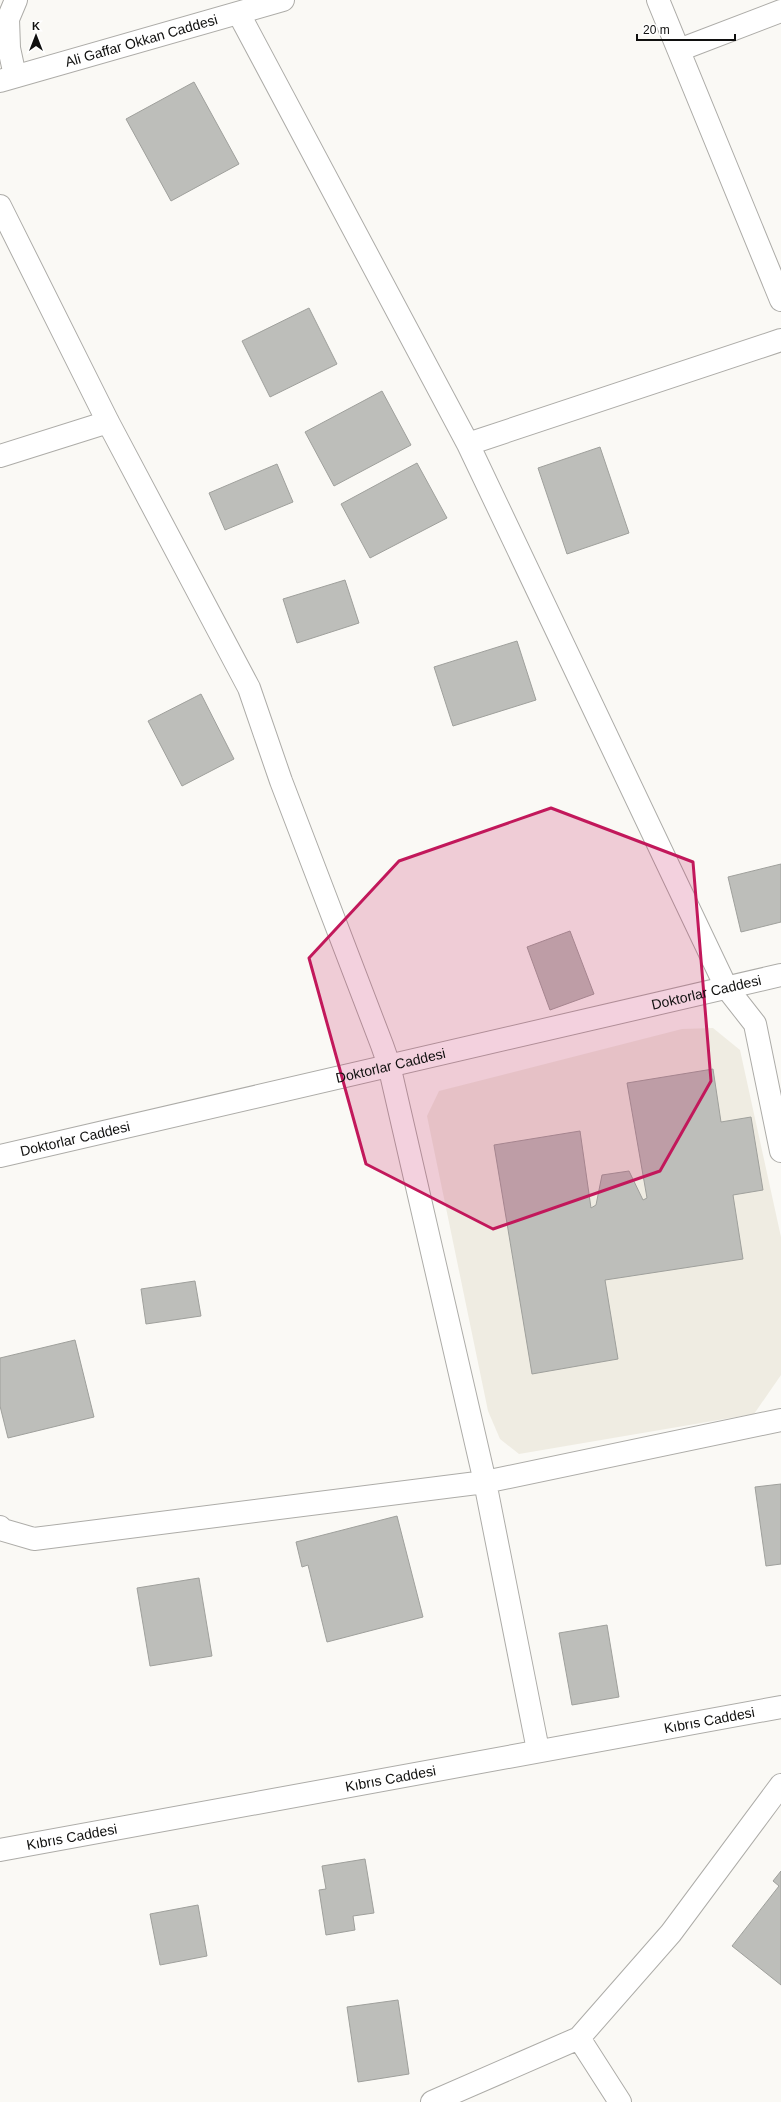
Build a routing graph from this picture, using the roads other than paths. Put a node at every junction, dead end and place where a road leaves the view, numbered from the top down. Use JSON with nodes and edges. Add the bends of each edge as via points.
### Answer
{"nodes":[{"id":1,"x":16,"y":0,"type":"edge"},
{"id":2,"x":283,"y":0,"type":"edge"},
{"id":3,"x":658,"y":0,"type":"edge"},
{"id":4,"x":781,"y":11,"type":"edge"},
{"id":5,"x":239,"y":14,"type":"junction"},
{"id":6,"x":679,"y":50,"type":"junction"},
{"id":7,"x":7,"y":79,"type":"edge"},
{"id":8,"x":0,"y":206,"type":"edge"},
{"id":9,"x":781,"y":300,"type":"edge"},
{"id":10,"x":781,"y":340,"type":"edge"},
{"id":11,"x":108,"y":422,"type":"junction"},
{"id":12,"x":468,"y":444,"type":"junction"},
{"id":13,"x":0,"y":456,"type":"edge"},
{"id":14,"x":781,"y":975,"type":"edge"},
{"id":15,"x":726,"y":987,"type":"junction"},
{"id":16,"x":389,"y":1066,"type":"junction"},
{"id":17,"x":781,"y":1151,"type":"edge"},
{"id":18,"x":0,"y":1156,"type":"edge"},
{"id":19,"x":781,"y":1420,"type":"edge"},
{"id":20,"x":485,"y":1482,"type":"junction"},
{"id":21,"x":0,"y":1527,"type":"edge"},
{"id":22,"x":781,"y":1707,"type":"edge"},
{"id":23,"x":538,"y":1750,"type":"junction"},
{"id":24,"x":781,"y":1785,"type":"edge"},
{"id":25,"x":0,"y":1850,"type":"edge"},
{"id":26,"x":579,"y":2038,"type":"junction"},
{"id":27,"x":432,"y":2102,"type":"edge"},
{"id":28,"x":620,"y":2102,"type":"edge"}],
"edges":[{"from":1,"to":7,"type":"street","via":[[8,19]]},
{"from":2,"to":5,"type":"street","name":"Ali Gaffar Okkan Caddesi"},
{"from":3,"to":6,"type":"street"},
{"from":4,"to":6,"type":"street"},
{"from":5,"to":7,"type":"street","name":"Ali Gaffar Okkan Caddesi"},
{"from":5,"to":12,"type":"street"},
{"from":6,"to":9,"type":"street"},
{"from":8,"to":11,"type":"street"},
{"from":10,"to":12,"type":"street"},
{"from":11,"to":13,"type":"street"},
{"from":11,"to":16,"type":"street","via":[[249,688]]},
{"from":12,"to":15,"type":"street"},
{"from":14,"to":15,"type":"street","name":"Doktorlar Caddesi"},
{"from":15,"to":16,"type":"street","name":"Doktorlar Caddesi"},
{"from":15,"to":17,"type":"street","via":[[755,1024]]},
{"from":16,"to":18,"type":"street","name":"Doktorlar Caddesi"},
{"from":16,"to":20,"type":"street"},
{"from":19,"to":20,"type":"street"},
{"from":20,"to":21,"type":"street","via":[[34,1539]]},
{"from":20,"to":23,"type":"street"},
{"from":22,"to":23,"type":"street","name":"Kıbrıs Caddesi"},
{"from":23,"to":25,"type":"street","name":"Kıbrıs Caddesi"},
{"from":24,"to":26,"type":"street","via":[[671,1933]]},
{"from":26,"to":27,"type":"street"},
{"from":26,"to":28,"type":"street"}]}
